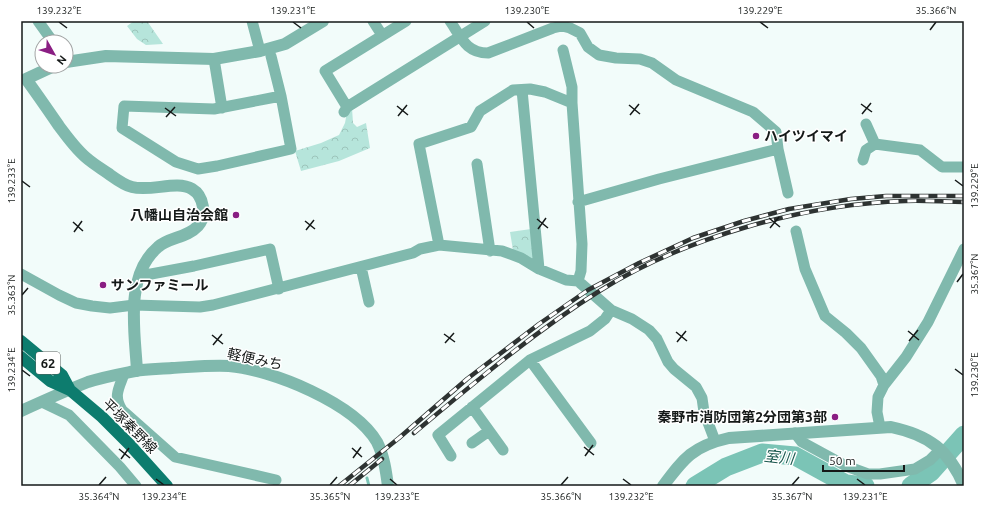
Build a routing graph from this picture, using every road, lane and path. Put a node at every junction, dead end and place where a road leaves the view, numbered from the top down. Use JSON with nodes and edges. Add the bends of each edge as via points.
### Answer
{"nodes":[{"id":1,"x":38,"y":21,"type":"edge"},
{"id":2,"x":252,"y":21,"type":"edge"},
{"id":3,"x":322,"y":21,"type":"edge"},
{"id":4,"x":373,"y":21,"type":"edge"},
{"id":5,"x":406,"y":21,"type":"edge"},
{"id":6,"x":450,"y":21,"type":"edge"},
{"id":7,"x":485,"y":21,"type":"edge"},
{"id":8,"x":47,"y":34,"type":"edge"},
{"id":9,"x":382,"y":35,"type":"junction"},
{"id":10,"x":461,"y":37,"type":"junction"},
{"id":11,"x":563,"y":50,"type":"dead end"},
{"id":12,"x":265,"y":54,"type":"junction"},
{"id":13,"x":214,"y":59,"type":"junction"},
{"id":14,"x":74,"y":61,"type":"edge"},
{"id":15,"x":36,"y":74,"type":"edge"},
{"id":16,"x":23,"y":80,"type":"edge"},
{"id":17,"x":522,"y":90,"type":"junction"},
{"id":18,"x":281,"y":96,"type":"junction"},
{"id":19,"x":572,"y":103,"type":"junction"},
{"id":20,"x":222,"y":108,"type":"junction"},
{"id":21,"x":866,"y":124,"type":"dead end"},
{"id":22,"x":875,"y":144,"type":"junction"},
{"id":23,"x":778,"y":149,"type":"junction"},
{"id":24,"x":863,"y":160,"type":"dead end"},
{"id":25,"x":477,"y":164,"type":"dead end"},
{"id":26,"x":964,"y":166,"type":"edge"},
{"id":27,"x":788,"y":193,"type":"dead end"},
{"id":28,"x":578,"y":202,"type":"junction"},
{"id":29,"x":796,"y":231,"type":"dead end"},
{"id":30,"x":440,"y":245,"type":"junction"},
{"id":31,"x":964,"y":249,"type":"edge"},
{"id":32,"x":490,"y":251,"type":"junction"},
{"id":33,"x":361,"y":267,"type":"junction"},
{"id":34,"x":539,"y":269,"type":"junction"},
{"id":35,"x":21,"y":274,"type":"edge"},
{"id":36,"x":140,"y":274,"type":"junction"},
{"id":37,"x":578,"y":281,"type":"junction"},
{"id":38,"x":279,"y":289,"type":"junction"},
{"id":39,"x":369,"y":302,"type":"dead end"},
{"id":40,"x":134,"y":305,"type":"junction"},
{"id":41,"x":611,"y":310,"type":"junction"},
{"id":42,"x":21,"y":341,"type":"edge"},
{"id":43,"x":21,"y":357,"type":"edge"},
{"id":44,"x":530,"y":360,"type":"junction"},
{"id":45,"x":137,"y":371,"type":"junction"},
{"id":46,"x":124,"y":374,"type":"junction"},
{"id":47,"x":884,"y":385,"type":"junction"},
{"id":48,"x":70,"y":390,"type":"junction"},
{"id":49,"x":42,"y":402,"type":"junction"},
{"id":50,"x":472,"y":407,"type":"junction"},
{"id":51,"x":21,"y":411,"type":"edge"},
{"id":52,"x":880,"y":427,"type":"junction"},
{"id":53,"x":489,"y":431,"type":"junction"},
{"id":54,"x":795,"y":433,"type":"junction"},
{"id":55,"x":715,"y":441,"type":"junction"},
{"id":56,"x":472,"y":443,"type":"dead end"},
{"id":57,"x":591,"y":443,"type":"dead end"},
{"id":58,"x":503,"y":450,"type":"dead end"},
{"id":59,"x":941,"y":450,"type":"junction"},
{"id":60,"x":451,"y":456,"type":"dead end"},
{"id":61,"x":276,"y":480,"type":"dead end"},
{"id":62,"x":963,"y":482,"type":"edge"},
{"id":63,"x":136,"y":486,"type":"edge"},
{"id":64,"x":167,"y":486,"type":"edge"},
{"id":65,"x":388,"y":486,"type":"edge"},
{"id":66,"x":663,"y":486,"type":"edge"}],
"edges":[{"from":1,"to":8,"type":"street"},
{"from":2,"to":12,"type":"street"},
{"from":3,"to":12,"type":"street"},
{"from":4,"to":9,"type":"street"},
{"from":5,"to":9,"type":"street"},
{"from":6,"to":10,"type":"street"},
{"from":7,"to":10,"type":"street"},
{"from":9,"to":10,"type":"street","via":[[325,70],[345,110]]},
{"from":10,"to":23,"type":"street","via":[[471,49],[479,53],[488,53],[553,28],[570,28],[580,33],[588,47],[599,55],[652,62],[676,80],[753,112],[776,132]]},
{"from":11,"to":19,"type":"street","via":[[572,87]]},
{"from":12,"to":13,"type":"street"},
{"from":12,"to":18,"type":"street"},
{"from":13,"to":14,"type":"street","via":[[106,56]]},
{"from":13,"to":20,"type":"street"},
{"from":15,"to":16,"type":"street"},
{"from":16,"to":36,"type":"street","via":[[75,147],[94,164],[131,187],[143,189],[183,185],[200,197],[203,210],[198,226],[158,246],[143,264]]},
{"from":17,"to":19,"type":"street","via":[[545,92]]},
{"from":17,"to":30,"type":"street","via":[[512,90],[480,111],[471,127],[419,144]]},
{"from":17,"to":34,"type":"street"},
{"from":18,"to":20,"type":"street"},
{"from":18,"to":20,"type":"street","via":[[291,149],[217,166],[198,169],[176,162],[122,128],[124,106]]},
{"from":19,"to":28,"type":"street"},
{"from":21,"to":22,"type":"street"},
{"from":22,"to":24,"type":"street","via":[[866,150]]},
{"from":22,"to":26,"type":"street","via":[[920,150],[942,167]]},
{"from":23,"to":27,"type":"street"},
{"from":23,"to":28,"type":"street"},
{"from":25,"to":32,"type":"street"},
{"from":28,"to":37,"type":"street","via":[[582,244]]},
{"from":29,"to":47,"type":"street","via":[[805,269],[825,316],[861,348],[881,376]]},
{"from":30,"to":32,"type":"street"},
{"from":30,"to":33,"type":"street"},
{"from":31,"to":47,"type":"street","via":[[928,322],[906,357]]},
{"from":32,"to":34,"type":"street","via":[[502,251],[521,258]]},
{"from":33,"to":38,"type":"street"},
{"from":33,"to":39,"type":"street"},
{"from":34,"to":37,"type":"street","via":[[566,280]]},
{"from":35,"to":40,"type":"street","via":[[76,303],[110,308]]},
{"from":36,"to":38,"type":"street","via":[[194,266],[270,249]]},
{"from":36,"to":40,"type":"street"},
{"from":37,"to":41,"type":"street"},
{"from":38,"to":40,"type":"street","via":[[200,307]]},
{"from":40,"to":45,"type":"street"},
{"from":41,"to":44,"type":"street","via":[[590,331]]},
{"from":41,"to":55,"type":"street","via":[[649,330],[668,362],[696,387],[702,398],[704,412]]},
{"from":42,"to":48,"type":"main road","name":"平塚秦野線","number":"62","via":[[62,375]]},
{"from":43,"to":48,"type":"main road","name":"平塚秦野線","number":"62","via":[[50,381]]},
{"from":44,"to":50,"type":"street"},
{"from":44,"to":57,"type":"street"},
{"from":45,"to":46,"type":"street","name":"軽便みち"},
{"from":45,"to":65,"type":"street","name":"軽便みち","via":[[230,366],[295,384],[332,402],[366,428],[377,442],[386,465]]},
{"from":46,"to":48,"type":"street","name":"軽便みち","via":[[89,382]]},
{"from":46,"to":61,"type":"street","via":[[117,396],[118,404],[176,457]]},
{"from":47,"to":52,"type":"street","via":[[877,404]]},
{"from":48,"to":49,"type":"street","name":"軽便みち"},
{"from":48,"to":64,"type":"main road","name":"平塚秦野線","number":"62","via":[[130,444]]},
{"from":49,"to":51,"type":"street","name":"軽便みち"},
{"from":49,"to":63,"type":"street","via":[[69,415]]},
{"from":50,"to":53,"type":"street"},
{"from":50,"to":60,"type":"street","via":[[438,435]]},
{"from":52,"to":54,"type":"street"},
{"from":52,"to":59,"type":"street","via":[[909,431],[933,442]]},
{"from":53,"to":56,"type":"street"},
{"from":53,"to":58,"type":"street"},
{"from":54,"to":55,"type":"street"},
{"from":54,"to":59,"type":"street","via":[[802,442],[846,466],[868,474],[915,469]]},
{"from":55,"to":66,"type":"street","via":[[698,448],[683,460]]},
{"from":59,"to":62,"type":"street"}]}
